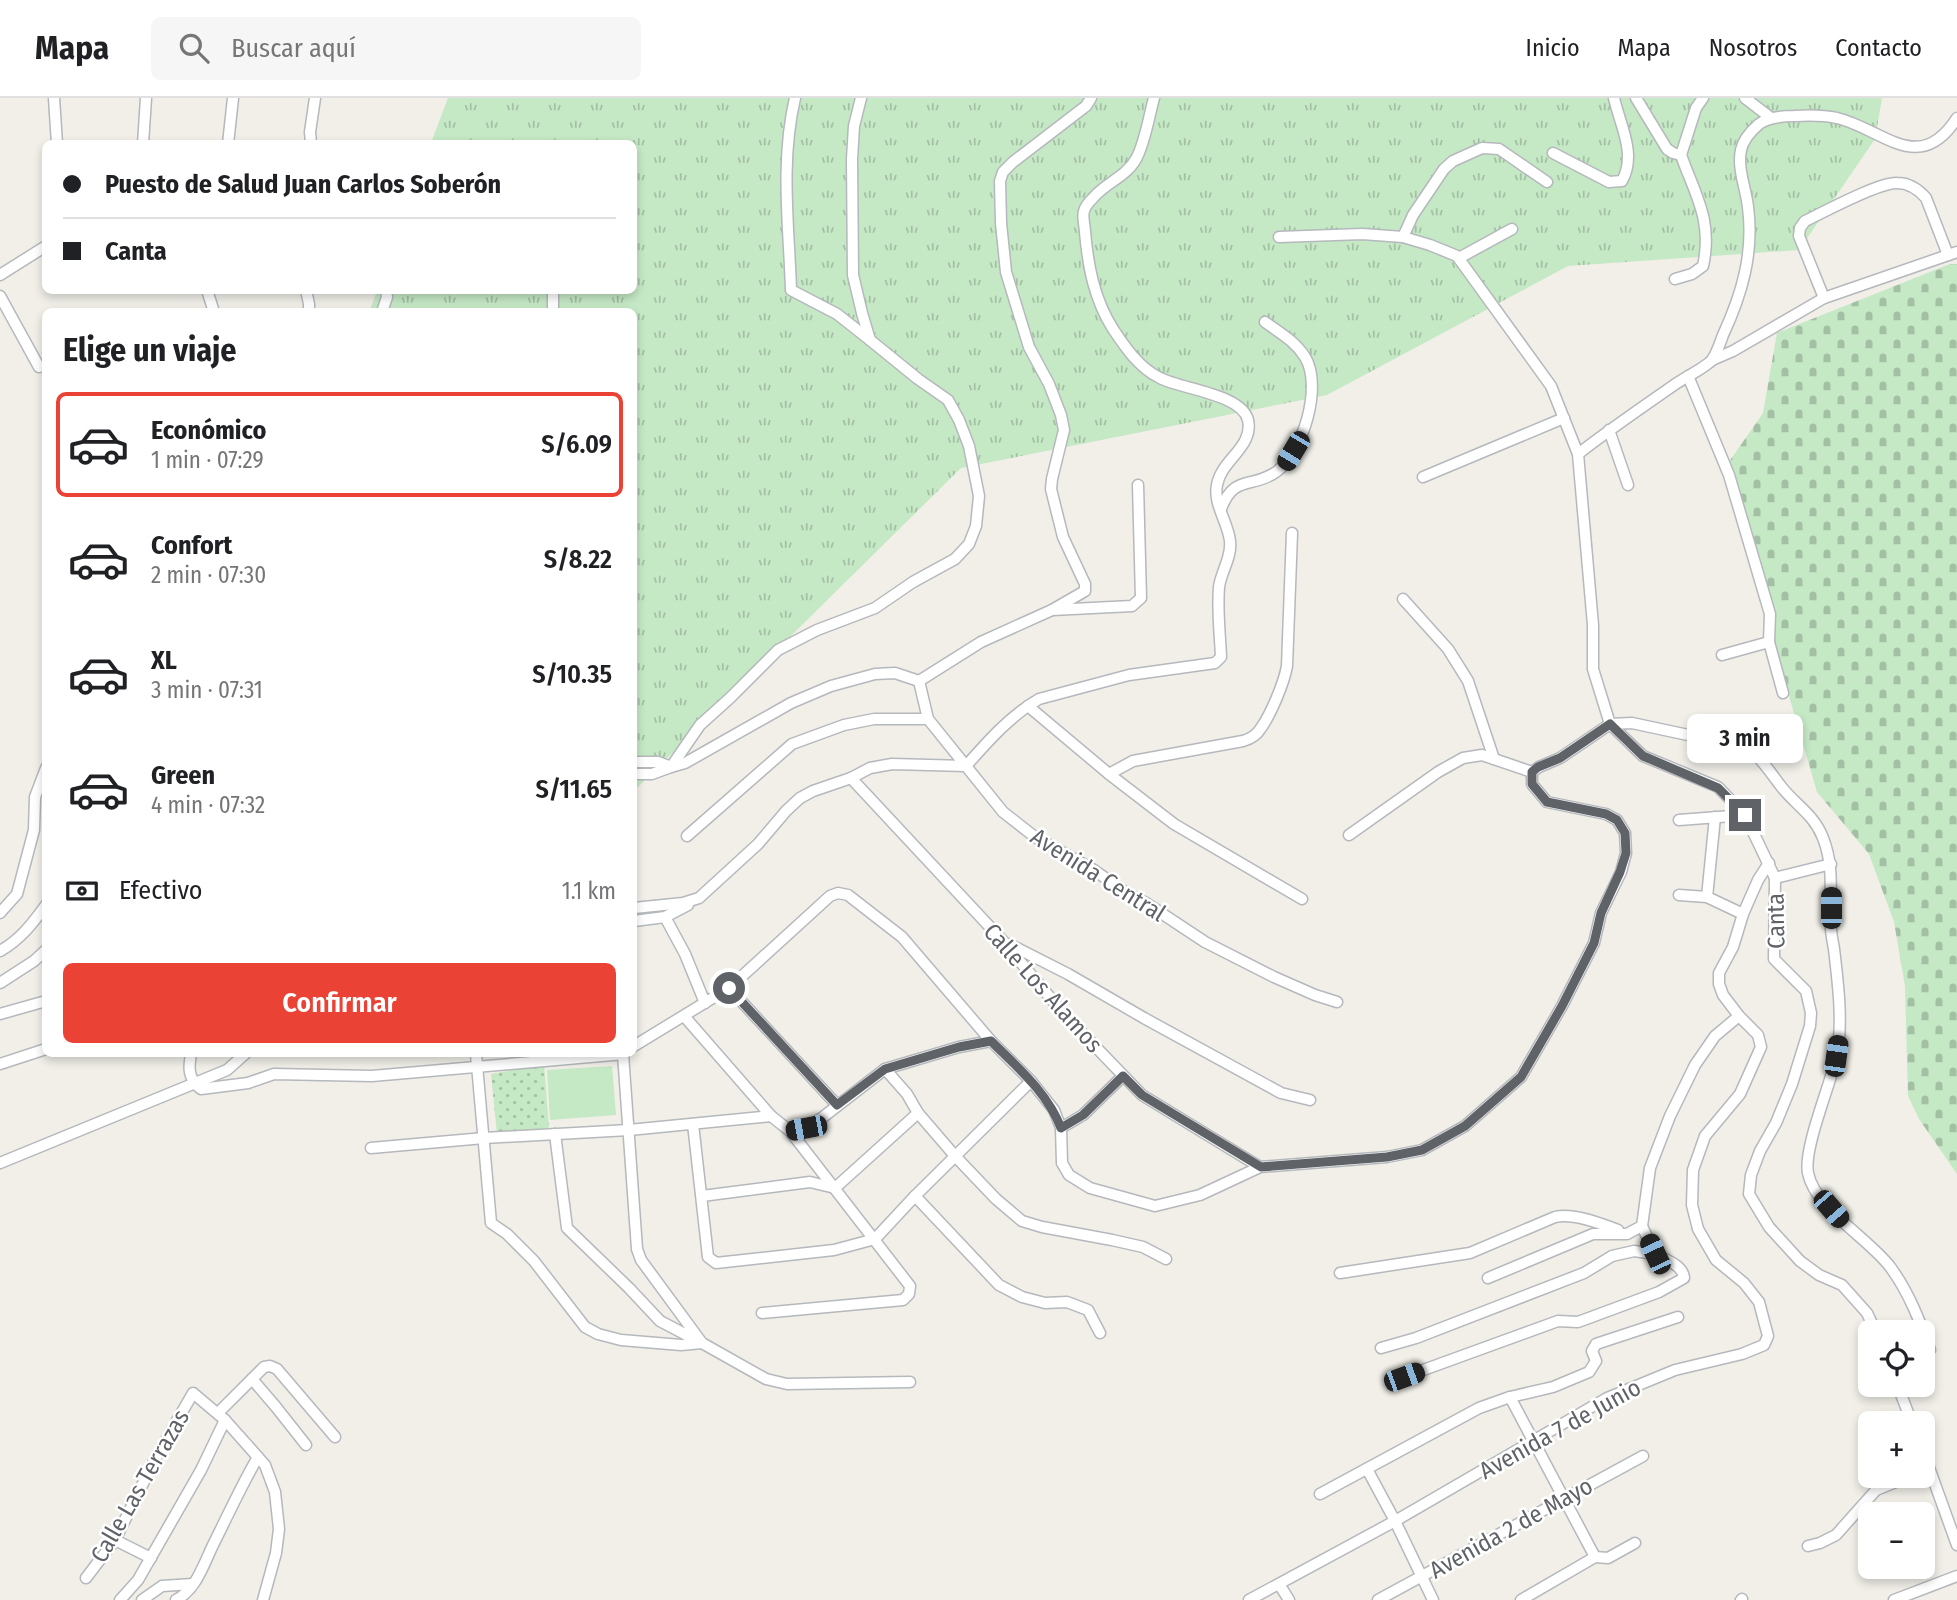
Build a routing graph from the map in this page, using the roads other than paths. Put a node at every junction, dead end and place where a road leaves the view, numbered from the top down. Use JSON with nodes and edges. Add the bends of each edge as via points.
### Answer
{"nodes":[{"id":1,"x":54,"y":98,"type":"edge"},
{"id":2,"x":146,"y":98,"type":"edge"},
{"id":3,"x":233,"y":98,"type":"edge"},
{"id":4,"x":315,"y":98,"type":"edge"},
{"id":5,"x":795,"y":98,"type":"edge"},
{"id":6,"x":861,"y":98,"type":"edge"},
{"id":7,"x":1091,"y":98,"type":"edge"},
{"id":8,"x":1154,"y":98,"type":"edge"},
{"id":9,"x":1614,"y":98,"type":"edge"},
{"id":10,"x":1636,"y":98,"type":"edge"},
{"id":11,"x":1703,"y":98,"type":"edge"},
{"id":12,"x":1745,"y":98,"type":"edge"},
{"id":13,"x":1771,"y":118,"type":"junction"},
{"id":14,"x":1957,"y":118,"type":"edge"},
{"id":15,"x":57,"y":140,"type":"edge"},
{"id":16,"x":143,"y":140,"type":"edge"},
{"id":17,"x":228,"y":140,"type":"edge"},
{"id":18,"x":311,"y":140,"type":"edge"},
{"id":19,"x":1553,"y":153,"type":"dead end"},
{"id":20,"x":1681,"y":155,"type":"junction"},
{"id":21,"x":1548,"y":182,"type":"dead end"},
{"id":22,"x":1512,"y":229,"type":"dead end"},
{"id":23,"x":1279,"y":237,"type":"dead end"},
{"id":24,"x":1403,"y":237,"type":"junction"},
{"id":25,"x":42,"y":249,"type":"edge"},
{"id":26,"x":1953,"y":254,"type":"edge"},
{"id":27,"x":1459,"y":258,"type":"junction"},
{"id":28,"x":0,"y":275,"type":"edge"},
{"id":29,"x":1675,"y":279,"type":"dead end"},
{"id":30,"x":0,"y":296,"type":"edge"},
{"id":31,"x":1824,"y":298,"type":"junction"},
{"id":32,"x":1265,"y":322,"type":"dead end"},
{"id":33,"x":870,"y":340,"type":"junction"},
{"id":34,"x":1712,"y":360,"type":"junction"},
{"id":35,"x":39,"y":367,"type":"dead end"},
{"id":36,"x":1688,"y":376,"type":"junction"},
{"id":37,"x":1564,"y":418,"type":"junction"},
{"id":38,"x":1609,"y":430,"type":"junction"},
{"id":39,"x":1578,"y":454,"type":"junction"},
{"id":40,"x":1423,"y":477,"type":"dead end"},
{"id":41,"x":1138,"y":485,"type":"dead end"},
{"id":42,"x":1628,"y":485,"type":"dead end"},
{"id":43,"x":1220,"y":512,"type":"junction"},
{"id":44,"x":1292,"y":533,"type":"dead end"},
{"id":45,"x":1403,"y":599,"type":"dead end"},
{"id":46,"x":1052,"y":610,"type":"junction"},
{"id":47,"x":1769,"y":642,"type":"junction"},
{"id":48,"x":1722,"y":655,"type":"dead end"},
{"id":49,"x":919,"y":681,"type":"junction"},
{"id":50,"x":1783,"y":693,"type":"dead end"},
{"id":51,"x":1028,"y":706,"type":"junction"},
{"id":52,"x":928,"y":719,"type":"junction"},
{"id":53,"x":1610,"y":724,"type":"junction"},
{"id":54,"x":1494,"y":759,"type":"junction"},
{"id":55,"x":637,"y":762,"type":"edge"},
{"id":56,"x":966,"y":766,"type":"junction"},
{"id":57,"x":671,"y":767,"type":"junction"},
{"id":58,"x":1532,"y":772,"type":"junction"},
{"id":59,"x":637,"y":774,"type":"edge"},
{"id":60,"x":1109,"y":774,"type":"junction"},
{"id":61,"x":851,"y":778,"type":"junction"},
{"id":62,"x":42,"y":779,"type":"edge"},
{"id":63,"x":1745,"y":815,"type":"junction"},
{"id":64,"x":1715,"y":817,"type":"junction"},
{"id":65,"x":1679,"y":820,"type":"dead end"},
{"id":66,"x":1349,"y":835,"type":"dead end"},
{"id":67,"x":687,"y":836,"type":"dead end"},
{"id":68,"x":1769,"y":863,"type":"junction"},
{"id":69,"x":1831,"y":864,"type":"junction"},
{"id":70,"x":1775,"y":878,"type":"junction"},
{"id":71,"x":1679,"y":895,"type":"dead end"},
{"id":72,"x":1707,"y":897,"type":"junction"},
{"id":73,"x":699,"y":898,"type":"junction"},
{"id":74,"x":1302,"y":899,"type":"dead end"},
{"id":75,"x":637,"y":908,"type":"edge"},
{"id":76,"x":42,"y":911,"type":"edge"},
{"id":77,"x":0,"y":914,"type":"edge"},
{"id":78,"x":1743,"y":914,"type":"junction"},
{"id":79,"x":665,"y":917,"type":"junction"},
{"id":80,"x":637,"y":921,"type":"edge"},
{"id":81,"x":1003,"y":941,"type":"junction"},
{"id":82,"x":0,"y":950,"type":"edge"},
{"id":83,"x":42,"y":954,"type":"edge"},
{"id":84,"x":0,"y":984,"type":"edge"},
{"id":85,"x":729,"y":988,"type":"junction"},
{"id":86,"x":42,"y":1002,"type":"edge"},
{"id":87,"x":1337,"y":1002,"type":"dead end"},
{"id":88,"x":705,"y":1003,"type":"junction"},
{"id":89,"x":0,"y":1014,"type":"edge"},
{"id":90,"x":684,"y":1016,"type":"junction"},
{"id":91,"x":1739,"y":1016,"type":"junction"},
{"id":92,"x":991,"y":1041,"type":"junction"},
{"id":93,"x":637,"y":1044,"type":"edge"},
{"id":94,"x":42,"y":1050,"type":"edge"},
{"id":95,"x":190,"y":1057,"type":"edge"},
{"id":96,"x":242,"y":1057,"type":"edge"},
{"id":97,"x":476,"y":1057,"type":"edge"},
{"id":98,"x":551,"y":1057,"type":"edge"},
{"id":99,"x":623,"y":1057,"type":"edge"},
{"id":100,"x":0,"y":1064,"type":"edge"},
{"id":101,"x":476,"y":1067,"type":"junction"},
{"id":102,"x":885,"y":1069,"type":"junction"},
{"id":103,"x":1123,"y":1076,"type":"junction"},
{"id":104,"x":1031,"y":1081,"type":"junction"},
{"id":105,"x":195,"y":1084,"type":"junction"},
{"id":106,"x":1311,"y":1100,"type":"dead end"},
{"id":107,"x":837,"y":1105,"type":"junction"},
{"id":108,"x":918,"y":1113,"type":"junction"},
{"id":109,"x":771,"y":1116,"type":"junction"},
{"id":110,"x":693,"y":1124,"type":"junction"},
{"id":111,"x":1061,"y":1128,"type":"junction"},
{"id":112,"x":629,"y":1130,"type":"junction"},
{"id":113,"x":790,"y":1131,"type":"junction"},
{"id":114,"x":555,"y":1134,"type":"junction"},
{"id":115,"x":484,"y":1138,"type":"junction"},
{"id":116,"x":371,"y":1147,"type":"dead end"},
{"id":117,"x":955,"y":1156,"type":"junction"},
{"id":118,"x":0,"y":1163,"type":"edge"},
{"id":119,"x":1261,"y":1167,"type":"junction"},
{"id":120,"x":835,"y":1188,"type":"junction"},
{"id":121,"x":702,"y":1196,"type":"junction"},
{"id":122,"x":915,"y":1196,"type":"junction"},
{"id":123,"x":1642,"y":1226,"type":"junction"},
{"id":124,"x":1627,"y":1234,"type":"junction"},
{"id":125,"x":875,"y":1239,"type":"junction"},
{"id":126,"x":1655,"y":1254,"type":"junction"},
{"id":127,"x":1166,"y":1259,"type":"dead end"},
{"id":128,"x":1340,"y":1273,"type":"dead end"},
{"id":129,"x":1488,"y":1278,"type":"dead end"},
{"id":130,"x":762,"y":1313,"type":"dead end"},
{"id":131,"x":1678,"y":1317,"type":"dead end"},
{"id":132,"x":1870,"y":1320,"type":"edge"},
{"id":133,"x":1920,"y":1320,"type":"edge"},
{"id":134,"x":1100,"y":1333,"type":"dead end"},
{"id":135,"x":702,"y":1343,"type":"junction"},
{"id":136,"x":1381,"y":1348,"type":"dead end"},
{"id":137,"x":1404,"y":1377,"type":"dead end"},
{"id":138,"x":252,"y":1379,"type":"junction"},
{"id":139,"x":910,"y":1382,"type":"dead end"},
{"id":140,"x":1510,"y":1397,"type":"junction"},
{"id":141,"x":222,"y":1417,"type":"junction"},
{"id":142,"x":335,"y":1437,"type":"dead end"},
{"id":143,"x":1534,"y":1442,"type":"junction"},
{"id":144,"x":306,"y":1445,"type":"dead end"},
{"id":145,"x":1643,"y":1455,"type":"dead end"},
{"id":146,"x":258,"y":1457,"type":"junction"},
{"id":147,"x":1367,"y":1469,"type":"junction"},
{"id":148,"x":1881,"y":1488,"type":"edge"},
{"id":149,"x":1934,"y":1488,"type":"edge"},
{"id":150,"x":1320,"y":1494,"type":"dead end"},
{"id":151,"x":1563,"y":1498,"type":"junction"},
{"id":152,"x":1395,"y":1521,"type":"junction"},
{"id":153,"x":115,"y":1540,"type":"junction"},
{"id":154,"x":1635,"y":1543,"type":"dead end"},
{"id":155,"x":1957,"y":1545,"type":"edge"},
{"id":156,"x":1808,"y":1546,"type":"dead end"},
{"id":157,"x":1595,"y":1557,"type":"junction"},
{"id":158,"x":151,"y":1558,"type":"junction"},
{"id":159,"x":1957,"y":1576,"type":"edge"},
{"id":160,"x":1422,"y":1577,"type":"junction"},
{"id":161,"x":86,"y":1578,"type":"dead end"},
{"id":162,"x":192,"y":1584,"type":"junction"},
{"id":163,"x":1279,"y":1584,"type":"junction"},
{"id":164,"x":120,"y":1600,"type":"edge"},
{"id":165,"x":142,"y":1600,"type":"edge"},
{"id":166,"x":176,"y":1600,"type":"edge"},
{"id":167,"x":263,"y":1600,"type":"edge"},
{"id":168,"x":1249,"y":1600,"type":"edge"},
{"id":169,"x":1289,"y":1600,"type":"edge"},
{"id":170,"x":1378,"y":1600,"type":"edge"},
{"id":171,"x":1433,"y":1600,"type":"edge"},
{"id":172,"x":1521,"y":1600,"type":"edge"},
{"id":173,"x":1894,"y":1600,"type":"edge"}],
"edges":[{"from":1,"to":15,"type":"street"},
{"from":2,"to":16,"type":"street"},
{"from":3,"to":17,"type":"street"},
{"from":4,"to":18,"type":"street"},
{"from":5,"to":33,"type":"street","via":[[786,168],[792,290],[836,314]]},
{"from":6,"to":33,"type":"street","via":[[852,159],[853,275]]},
{"from":7,"to":46,"type":"street","via":[[1013,162],[1000,181],[1006,272],[1029,347],[1049,384],[1064,430],[1051,489],[1063,537],[1085,584],[1085,591]]},
{"from":8,"to":43,"type":"street","via":[[1138,158],[1095,195],[1083,212],[1090,271],[1108,321],[1141,364],[1159,378],[1243,409],[1248,438],[1219,474]]},
{"from":9,"to":19,"type":"street","via":[[1628,145],[1628,171],[1622,181],[1609,182]]},
{"from":10,"to":20,"type":"street","via":[[1667,149]]},
{"from":11,"to":20,"type":"street"},
{"from":12,"to":13,"type":"street"},
{"from":13,"to":14,"type":"street","via":[[1837,118],[1904,147],[1938,140]]},
{"from":13,"to":34,"type":"street","via":[[1749,134],[1741,148],[1749,210],[1749,259],[1736,306]]},
{"from":20,"to":29,"type":"street","via":[[1704,216],[1706,252],[1703,266]]},
{"from":21,"to":24,"type":"street","via":[[1499,149],[1482,148],[1444,169]]},
{"from":22,"to":27,"type":"street"},
{"from":23,"to":24,"type":"street"},
{"from":24,"to":27,"type":"street"},
{"from":25,"to":28,"type":"street"},
{"from":26,"to":31,"type":"street"},
{"from":26,"to":31,"type":"street","via":[[1921,192],[1897,183],[1879,187],[1805,221],[1800,229]]},
{"from":27,"to":37,"type":"street","via":[[1552,386]]},
{"from":30,"to":35,"type":"street"},
{"from":31,"to":34,"type":"street"},
{"from":32,"to":43,"type":"street","via":[[1294,342],[1307,360],[1312,390],[1309,412],[1285,463],[1275,473],[1232,489]]},
{"from":33,"to":57,"type":"street","via":[[948,400],[959,419],[979,496],[969,544],[955,559],[875,608],[778,650],[700,725]]},
{"from":34,"to":36,"type":"street"},
{"from":36,"to":38,"type":"street"},
{"from":36,"to":47,"type":"street","via":[[1729,475],[1770,614]]},
{"from":37,"to":39,"type":"street"},
{"from":37,"to":40,"type":"street"},
{"from":38,"to":39,"type":"street"},
{"from":38,"to":42,"type":"street"},
{"from":39,"to":53,"type":"street","via":[[1593,669]]},
{"from":41,"to":46,"type":"street","via":[[1141,598],[1132,607]]},
{"from":43,"to":51,"type":"street","via":[[1230,543],[1219,588],[1219,661],[1129,675]]},
{"from":44,"to":60,"type":"street","via":[[1285,680],[1260,730],[1243,741],[1133,761]]},
{"from":45,"to":54,"type":"street","via":[[1448,649],[1468,681]]},
{"from":46,"to":49,"type":"street","via":[[981,642]]},
{"from":47,"to":48,"type":"street"},
{"from":47,"to":50,"type":"street"},
{"from":49,"to":52,"type":"street","name":"Avenida Central"},
{"from":49,"to":57,"type":"street","via":[[895,673],[875,674],[831,686]]},
{"from":51,"to":56,"type":"street"},
{"from":51,"to":60,"type":"street"},
{"from":52,"to":56,"type":"street","name":"Avenida Central"},
{"from":52,"to":67,"type":"street","via":[[874,719],[792,744]]},
{"from":53,"to":58,"type":"street"},
{"from":53,"to":63,"type":"street","name":"Canta","via":[[1643,756],[1718,788]]},
{"from":53,"to":69,"type":"street","via":[[1632,723],[1753,751],[1812,818]]},
{"from":54,"to":58,"type":"street"},
{"from":54,"to":66,"type":"street","via":[[1482,755],[1463,758]]},
{"from":55,"to":57,"type":"street"},
{"from":56,"to":61,"type":"street","via":[[892,764]]},
{"from":56,"to":87,"type":"street","name":"Avenida Central","via":[[1003,812],[1035,837],[1205,942]]},
{"from":57,"to":59,"type":"street"},
{"from":58,"to":119,"type":"street","via":[[1532,784],[1547,802],[1617,820],[1625,833],[1626,853],[1594,943],[1521,1077],[1465,1126],[1422,1150]]},
{"from":60,"to":74,"type":"street","via":[[1174,824]]},
{"from":61,"to":73,"type":"street","via":[[800,798]]},
{"from":61,"to":81,"type":"street","name":"Calle Los Alamos"},
{"from":62,"to":77,"type":"street","via":[[17,894]]},
{"from":63,"to":64,"type":"street"},
{"from":63,"to":68,"type":"street","name":"Canta"},
{"from":64,"to":65,"type":"street"},
{"from":64,"to":72,"type":"street"},
{"from":68,"to":70,"type":"street","name":"Canta"},
{"from":68,"to":78,"type":"street","name":"Avenida 7 de Junio"},
{"from":69,"to":70,"type":"street"},
{"from":69,"to":133,"type":"street","via":[[1831,930],[1840,1029],[1807,1170],[1819,1196],[1891,1268]]},
{"from":70,"to":132,"type":"street","name":"Canta","via":[[1774,959],[1806,992],[1810,1026],[1792,1084],[1751,1175],[1749,1194],[1769,1227],[1801,1261],[1842,1286]]},
{"from":71,"to":72,"type":"street"},
{"from":72,"to":78,"type":"street"},
{"from":73,"to":75,"type":"street"},
{"from":73,"to":79,"type":"street"},
{"from":76,"to":82,"type":"street","via":[[31,926]]},
{"from":78,"to":91,"type":"street","name":"Avenida 7 de Junio","via":[[1719,973],[1723,995]]},
{"from":79,"to":80,"type":"street"},
{"from":79,"to":88,"type":"street"},
{"from":81,"to":103,"type":"street","name":"Calle Los Alamos"},
{"from":81,"to":106,"type":"street","via":[[1281,1093]]},
{"from":83,"to":84,"type":"street"},
{"from":85,"to":88,"type":"street"},
{"from":85,"to":92,"type":"street","via":[[830,896],[848,895],[902,937]]},
{"from":85,"to":107,"type":"street"},
{"from":86,"to":89,"type":"street"},
{"from":88,"to":90,"type":"street"},
{"from":90,"to":93,"type":"street"},
{"from":90,"to":109,"type":"street"},
{"from":91,"to":123,"type":"street","via":[[1715,1036],[1670,1116],[1650,1168]]},
{"from":91,"to":143,"type":"street","name":"Avenida 7 de Junio","via":[[1758,1035],[1761,1046],[1740,1094],[1704,1136],[1693,1170],[1692,1205],[1698,1229],[1716,1260],[1759,1302],[1768,1336],[1765,1345],[1663,1374],[1607,1398]]},
{"from":92,"to":102,"type":"street"},
{"from":92,"to":104,"type":"street"},
{"from":94,"to":100,"type":"street"},
{"from":95,"to":105,"type":"street","via":[[188,1069]]},
{"from":96,"to":105,"type":"street","via":[[227,1070]]},
{"from":97,"to":101,"type":"street"},
{"from":98,"to":101,"type":"street"},
{"from":99,"to":112,"type":"street"},
{"from":101,"to":105,"type":"street","via":[[372,1076],[274,1074],[248,1083],[201,1089]]},
{"from":101,"to":115,"type":"street"},
{"from":102,"to":107,"type":"street"},
{"from":102,"to":108,"type":"street"},
{"from":103,"to":111,"type":"street","via":[[1083,1115]]},
{"from":103,"to":119,"type":"street","name":"Calle Los Alamos","via":[[1142,1095]]},
{"from":104,"to":111,"type":"street","via":[[1054,1110]]},
{"from":104,"to":117,"type":"street"},
{"from":105,"to":118,"type":"street"},
{"from":107,"to":113,"type":"street","via":[[814,1124]]},
{"from":108,"to":117,"type":"street"},
{"from":108,"to":120,"type":"street"},
{"from":109,"to":110,"type":"street"},
{"from":109,"to":113,"type":"street"},
{"from":110,"to":112,"type":"street"},
{"from":110,"to":121,"type":"street"},
{"from":111,"to":119,"type":"street","via":[[1062,1163],[1069,1175],[1090,1188],[1155,1206],[1200,1195]]},
{"from":112,"to":114,"type":"street"},
{"from":112,"to":135,"type":"street","via":[[638,1255]]},
{"from":113,"to":120,"type":"street"},
{"from":114,"to":115,"type":"street"},
{"from":114,"to":135,"type":"street","via":[[567,1228],[660,1321]]},
{"from":115,"to":116,"type":"street"},
{"from":115,"to":135,"type":"street","via":[[491,1223],[534,1261],[585,1327],[621,1340]]},
{"from":117,"to":122,"type":"street"},
{"from":117,"to":127,"type":"street","via":[[1022,1221],[1143,1247]]},
{"from":120,"to":121,"type":"street","via":[[810,1182]]},
{"from":120,"to":125,"type":"street"},
{"from":121,"to":125,"type":"street","via":[[708,1257],[716,1263],[834,1250]]},
{"from":122,"to":125,"type":"street"},
{"from":122,"to":134,"type":"street","via":[[999,1285],[1022,1297],[1067,1302],[1088,1310]]},
{"from":123,"to":124,"type":"street"},
{"from":123,"to":126,"type":"street"},
{"from":124,"to":128,"type":"street","via":[[1563,1215],[1470,1253]]},
{"from":124,"to":129,"type":"street","via":[[1594,1234]]},
{"from":125,"to":130,"type":"street","via":[[910,1286],[904,1300]]},
{"from":126,"to":136,"type":"street","via":[[1612,1255],[1584,1273]]},
{"from":126,"to":137,"type":"street","via":[[1679,1267],[1684,1279],[1578,1322],[1558,1321]]},
{"from":131,"to":140,"type":"street","via":[[1596,1344],[1592,1351],[1596,1361],[1589,1372]]},
{"from":135,"to":139,"type":"street","via":[[776,1382]]},
{"from":138,"to":141,"type":"street"},
{"from":138,"to":142,"type":"street","via":[[264,1367],[277,1369]]},
{"from":138,"to":144,"type":"street"},
{"from":140,"to":143,"type":"street"},
{"from":140,"to":147,"type":"street","via":[[1479,1408]]},
{"from":141,"to":146,"type":"street"},
{"from":141,"to":153,"type":"street","name":"Calle Las Terrazas","via":[[193,1393]]},
{"from":141,"to":158,"type":"street","via":[[201,1469]]},
{"from":143,"to":151,"type":"street"},
{"from":143,"to":152,"type":"street","name":"Avenida 7 de Junio"},
{"from":145,"to":151,"type":"street","name":"Avenida 2 de Mayo"},
{"from":146,"to":162,"type":"street"},
{"from":146,"to":167,"type":"street","via":[[275,1492],[279,1529]]},
{"from":147,"to":150,"type":"street"},
{"from":147,"to":152,"type":"street"},
{"from":148,"to":156,"type":"street","via":[[1836,1535]]},
{"from":149,"to":155,"type":"street"},
{"from":151,"to":157,"type":"street"},
{"from":151,"to":160,"type":"street","name":"Avenida 2 de Mayo"},
{"from":152,"to":160,"type":"street"},
{"from":152,"to":163,"type":"street","name":"Avenida 7 de Junio"},
{"from":153,"to":158,"type":"street"},
{"from":153,"to":161,"type":"street","name":"Calle Las Terrazas"},
{"from":154,"to":157,"type":"street","via":[[1608,1558]]},
{"from":157,"to":172,"type":"street"},
{"from":158,"to":164,"type":"street"},
{"from":159,"to":173,"type":"street"},
{"from":160,"to":170,"type":"street","name":"Avenida 2 de Mayo"},
{"from":160,"to":171,"type":"street"},
{"from":162,"to":165,"type":"street","via":[[162,1586]]},
{"from":162,"to":166,"type":"street"},
{"from":163,"to":168,"type":"street","name":"Avenida 7 de Junio"},
{"from":163,"to":169,"type":"street"}]}
